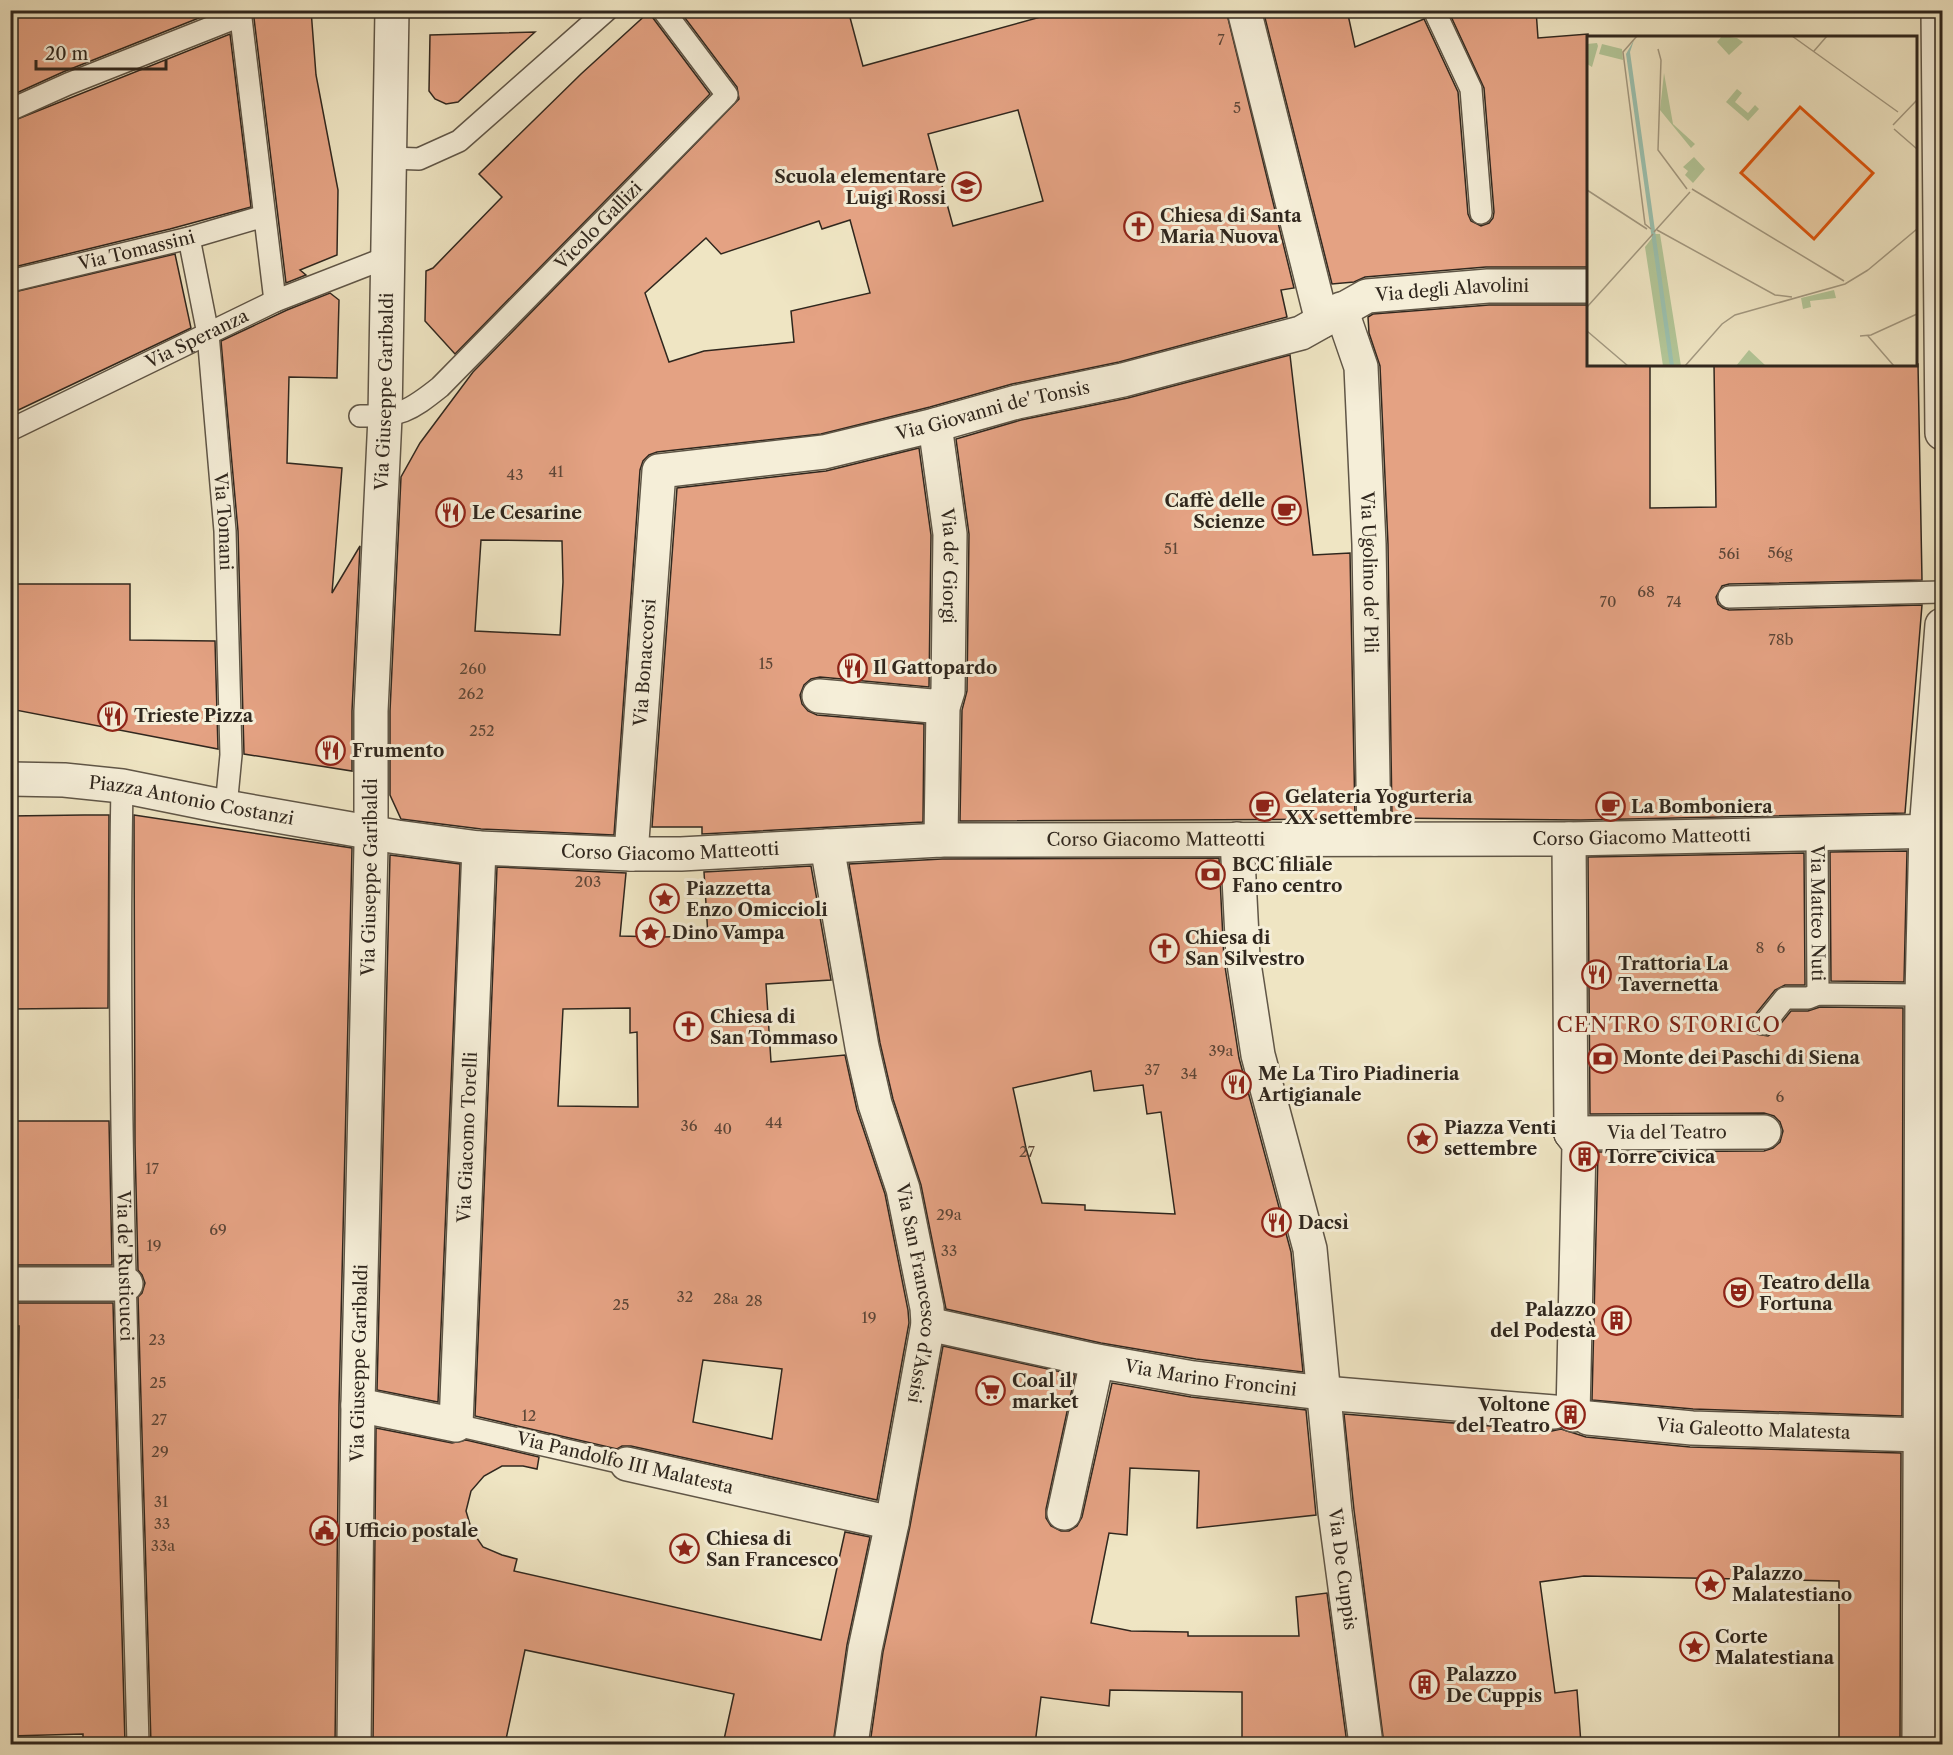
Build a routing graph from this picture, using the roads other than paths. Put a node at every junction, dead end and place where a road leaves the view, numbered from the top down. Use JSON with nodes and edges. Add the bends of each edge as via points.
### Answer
{"nodes":[{"id":1,"x":392,"y":10,"type":"edge"},
{"id":2,"x":607,"y":10,"type":"edge"},
{"id":3,"x":663,"y":10,"type":"edge"},
{"id":4,"x":1244,"y":10,"type":"edge"},
{"id":5,"x":1434,"y":10,"type":"edge"},
{"id":6,"x":1938,"y":10,"type":"edge"},
{"id":7,"x":240,"y":13,"type":"edge"},
{"id":8,"x":10,"y":110,"type":"edge"},
{"id":9,"x":389,"y":158,"type":"junction"},
{"id":10,"x":1481,"y":213,"type":"dead end"},
{"id":11,"x":264,"y":216,"type":"junction"},
{"id":12,"x":189,"y":238,"type":"junction"},
{"id":13,"x":388,"y":257,"type":"junction"},
{"id":14,"x":10,"y":281,"type":"edge"},
{"id":15,"x":1928,"y":282,"type":"edge"},
{"id":16,"x":1587,"y":286,"type":"edge"},
{"id":17,"x":275,"y":301,"type":"junction"},
{"id":18,"x":1331,"y":315,"type":"junction"},
{"id":19,"x":208,"y":334,"type":"junction"},
{"id":20,"x":373,"y":416,"type":"junction"},
{"id":21,"x":935,"y":426,"type":"junction"},
{"id":22,"x":10,"y":430,"type":"edge"},
{"id":23,"x":1942,"y":433,"type":"edge"},
{"id":24,"x":659,"y":471,"type":"joint"},
{"id":25,"x":1942,"y":592,"type":"edge"},
{"id":26,"x":1729,"y":597,"type":"dead end"},
{"id":27,"x":1942,"y":625,"type":"edge"},
{"id":28,"x":819,"y":696,"type":"dead end"},
{"id":29,"x":943,"y":707,"type":"junction"},
{"id":30,"x":10,"y":779,"type":"edge"},
{"id":31,"x":122,"y":786,"type":"junction"},
{"id":32,"x":226,"y":807,"type":"junction"},
{"id":33,"x":1934,"y":831,"type":"edge"},
{"id":34,"x":371,"y":832,"type":"junction"},
{"id":35,"x":1817,"y":835,"type":"junction"},
{"id":36,"x":1237,"y":839,"type":"junction"},
{"id":37,"x":1374,"y":839,"type":"junction"},
{"id":38,"x":1569,"y":839,"type":"junction"},
{"id":39,"x":942,"y":840,"type":"junction"},
{"id":40,"x":827,"y":846,"type":"junction"},
{"id":41,"x":479,"y":848,"type":"junction"},
{"id":42,"x":631,"y":854,"type":"junction"},
{"id":43,"x":1818,"y":994,"type":"junction"},
{"id":44,"x":1922,"y":995,"type":"junction"},
{"id":45,"x":1764,"y":1024,"type":"dead end"},
{"id":46,"x":1933,"y":1106,"type":"edge"},
{"id":47,"x":1764,"y":1132,"type":"dead end"},
{"id":48,"x":1571,"y":1133,"type":"junction"},
{"id":49,"x":10,"y":1284,"type":"edge"},
{"id":50,"x":126,"y":1284,"type":"junction"},
{"id":51,"x":928,"y":1324,"type":"junction"},
{"id":52,"x":1097,"y":1361,"type":"junction"},
{"id":53,"x":1324,"y":1393,"type":"junction"},
{"id":54,"x":358,"y":1405,"type":"junction"},
{"id":55,"x":1564,"y":1414,"type":"junction"},
{"id":56,"x":456,"y":1425,"type":"junction"},
{"id":57,"x":1932,"y":1438,"type":"edge"},
{"id":58,"x":627,"y":1464,"type":"joint"},
{"id":59,"x":1064,"y":1513,"type":"dead end"},
{"id":60,"x":892,"y":1523,"type":"junction"},
{"id":61,"x":1931,"y":1653,"type":"edge"},
{"id":62,"x":138,"y":1744,"type":"edge"},
{"id":63,"x":354,"y":1744,"type":"edge"},
{"id":64,"x":851,"y":1744,"type":"edge"},
{"id":65,"x":1366,"y":1744,"type":"edge"},
{"id":66,"x":1919,"y":1744,"type":"edge"}],
"edges":[{"from":1,"to":9,"type":"street","name":"Via Giuseppe Garibaldi"},
{"from":2,"to":9,"type":"lane","via":[[459,141],[419,159]]},
{"from":3,"to":20,"type":"lane","name":"Vicolo Gallizi","via":[[727,95],[440,387],[414,408]]},
{"from":4,"to":18,"type":"street","name":"Via Ugolino de' Pili"},
{"from":5,"to":10,"type":"lane","via":[[1471,89]]},
{"from":6,"to":15,"type":"street"},
{"from":7,"to":8,"type":"lane"},
{"from":7,"to":11,"type":"lane"},
{"from":9,"to":13,"type":"street","name":"Via Giuseppe Garibaldi"},
{"from":11,"to":12,"type":"lane","name":"Via Tomassini"},
{"from":11,"to":17,"type":"lane"},
{"from":12,"to":14,"type":"lane","name":"Via Tomassini"},
{"from":12,"to":19,"type":"lane","name":"Via Tomani"},
{"from":13,"to":17,"type":"lane","name":"Via Speranza"},
{"from":13,"to":20,"type":"street","name":"Via Giuseppe Garibaldi"},
{"from":15,"to":23,"type":"street"},
{"from":16,"to":18,"type":"street","name":"Via degli Alavolini","via":[[1487,277],[1367,296]]},
{"from":17,"to":19,"type":"lane","name":"Via Speranza"},
{"from":18,"to":21,"type":"street","name":"Via Giovanni de' Tonsis","via":[[1301,333],[1123,380],[1017,402]]},
{"from":18,"to":37,"type":"street","name":"Via Ugolino de' Pili","via":[[1361,367],[1369,544]]},
{"from":19,"to":22,"type":"lane","name":"Via Speranza"},
{"from":19,"to":32,"type":"lane","name":"Via Tomani","via":[[225,531],[231,755]]},
{"from":20,"to":34,"type":"street","name":"Via Giuseppe Garibaldi"},
{"from":21,"to":24,"type":"street","name":"Via Giovanni de' Tonsis","via":[[824,452]]},
{"from":21,"to":29,"type":"street","name":"Via de' Giorgi","via":[[950,534],[948,691]]},
{"from":24,"to":42,"type":"street","name":"Via Bonaccorsi"},
{"from":25,"to":26,"type":"lane"},
{"from":27,"to":33,"type":"street"},
{"from":28,"to":29,"type":"street"},
{"from":29,"to":39,"type":"street","name":"Via de' Giorgi"},
{"from":30,"to":31,"type":"street","name":"Piazza Antonio Costanzi"},
{"from":31,"to":32,"type":"street","name":"Piazza Antonio Costanzi"},
{"from":31,"to":50,"type":"lane","name":"Via de' Rusticucci","via":[[121,1064]]},
{"from":32,"to":34,"type":"street","name":"Piazza Antonio Costanzi"},
{"from":33,"to":35,"type":"street","name":"Corso Giacomo Matteotti"},
{"from":33,"to":44,"type":"street"},
{"from":34,"to":41,"type":"street","name":"Corso Giacomo Matteotti"},
{"from":34,"to":54,"type":"street","name":"Via Giuseppe Garibaldi"},
{"from":35,"to":38,"type":"street","name":"Corso Giacomo Matteotti"},
{"from":35,"to":43,"type":"lane","name":"Via Matteo Nuti"},
{"from":36,"to":37,"type":"street","name":"Corso Giacomo Matteotti"},
{"from":36,"to":39,"type":"street","name":"Corso Giacomo Matteotti"},
{"from":36,"to":53,"type":"street","via":[[1244,968],[1258,1055],[1310,1249]]},
{"from":37,"to":38,"type":"street","name":"Corso Giacomo Matteotti"},
{"from":38,"to":48,"type":"street"},
{"from":39,"to":40,"type":"street","name":"Corso Giacomo Matteotti"},
{"from":40,"to":42,"type":"street","name":"Corso Giacomo Matteotti"},
{"from":40,"to":51,"type":"street","name":"Via San Francesco d'Assisi","via":[[862,1047],[875,1104],[903,1189]]},
{"from":41,"to":42,"type":"street","name":"Corso Giacomo Matteotti"},
{"from":41,"to":56,"type":"street","name":"Via Giacomo Torelli"},
{"from":43,"to":44,"type":"lane","name":"Via Matteo Nuti"},
{"from":43,"to":45,"type":"lane","via":[[1785,998]]},
{"from":44,"to":46,"type":"street"},
{"from":46,"to":57,"type":"street"},
{"from":47,"to":48,"type":"street","name":"Via del Teatro"},
{"from":48,"to":55,"type":"street","via":[[1579,1144]]},
{"from":49,"to":50,"type":"street"},
{"from":50,"to":62,"type":"lane","name":"Via de' Rusticucci"},
{"from":51,"to":52,"type":"street","name":"Via Marino Froncini"},
{"from":51,"to":60,"type":"street","name":"Via San Francesco d'Assisi"},
{"from":52,"to":53,"type":"street","name":"Via Marino Froncini","via":[[1193,1378]]},
{"from":52,"to":59,"type":"street"},
{"from":53,"to":55,"type":"street"},
{"from":53,"to":65,"type":"street","name":"Via De Cuppis","via":[[1335,1512]]},
{"from":54,"to":56,"type":"street","name":"Via Pandolfo III Malatesta"},
{"from":54,"to":63,"type":"street","name":"Via Giuseppe Garibaldi"},
{"from":55,"to":57,"type":"street","name":"Via Galeotto Malatesta","via":[[1692,1428]]},
{"from":56,"to":58,"type":"lane","name":"Via Pandolfo III Malatesta"},
{"from":57,"to":61,"type":"street","via":[[1920,1511]]},
{"from":58,"to":60,"type":"street","name":"Via Pandolfo III Malatesta"},
{"from":60,"to":64,"type":"street","name":"Via San Francesco d'Assisi","via":[[865,1649]]},
{"from":61,"to":66,"type":"street"}]}
